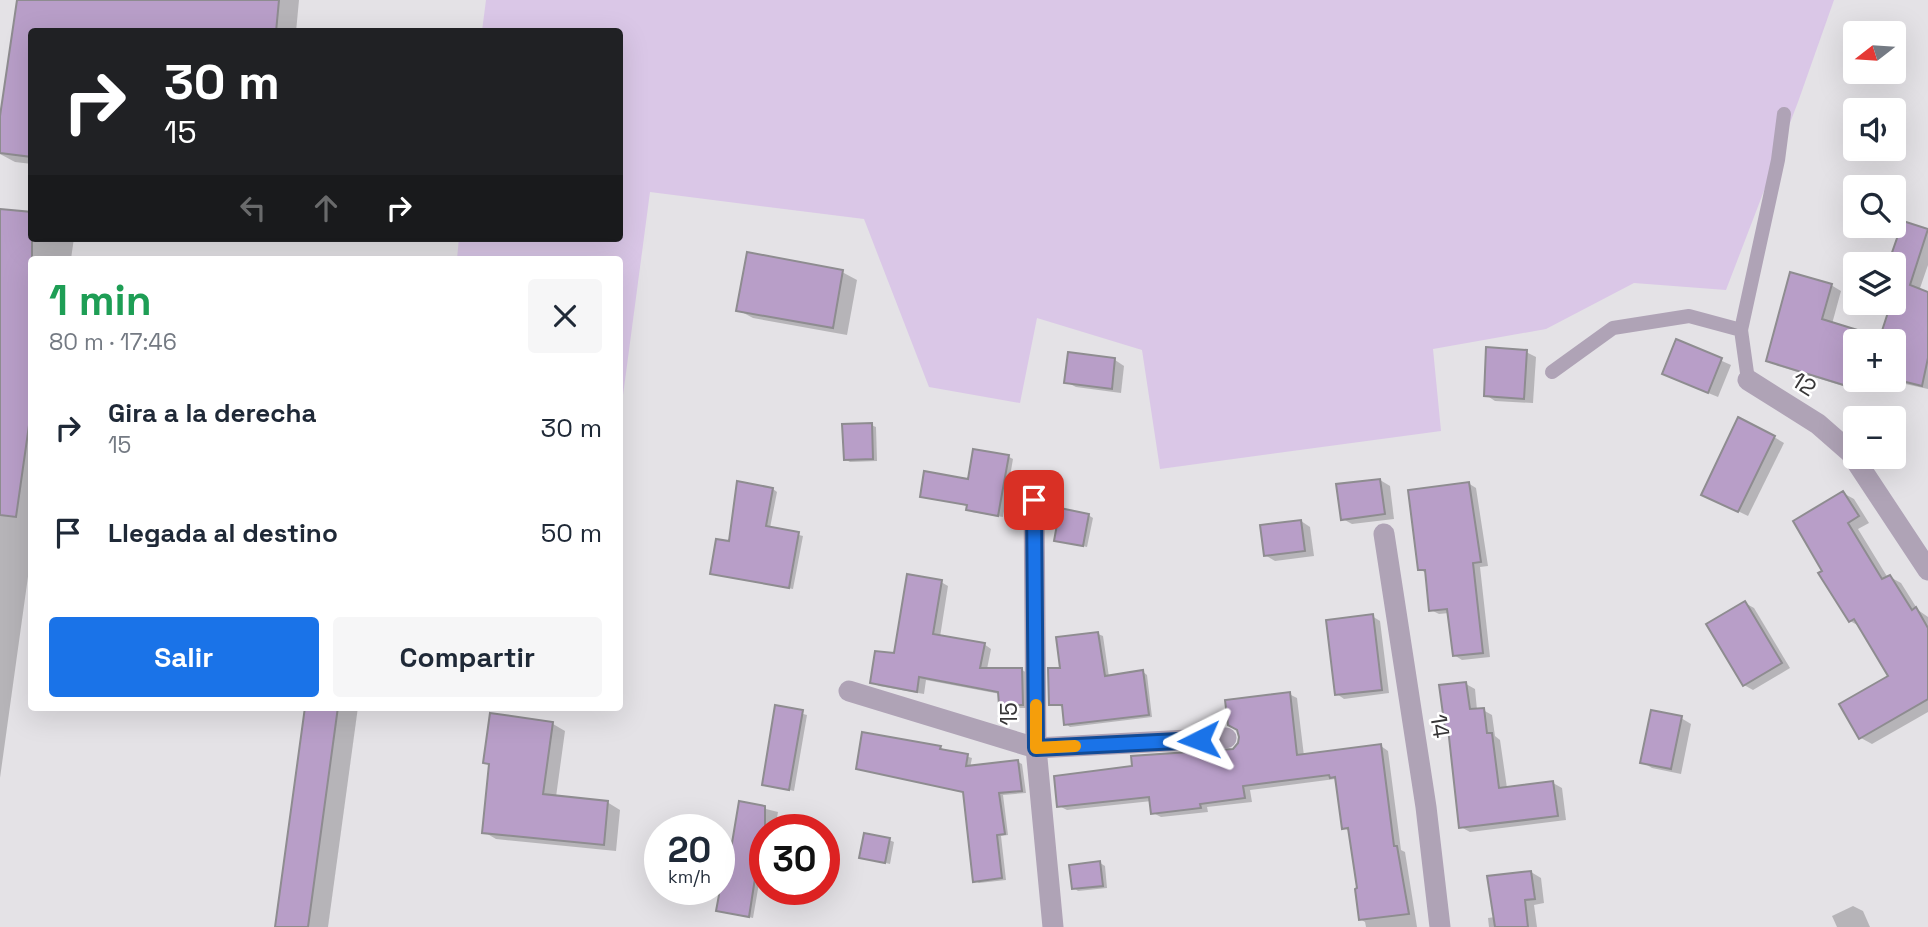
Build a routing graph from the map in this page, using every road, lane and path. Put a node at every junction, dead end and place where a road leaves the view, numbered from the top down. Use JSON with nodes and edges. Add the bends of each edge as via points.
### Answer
{"nodes":[{"id":1,"x":1784,"y":114,"type":"dead end"},
{"id":2,"x":1741,"y":330,"type":"junction"},
{"id":3,"x":1552,"y":372,"type":"dead end"},
{"id":4,"x":1748,"y":380,"type":"joint"},
{"id":5,"x":1034,"y":500,"type":"dead end"},
{"id":6,"x":1384,"y":534,"type":"dead end"},
{"id":7,"x":1928,"y":570,"type":"edge"},
{"id":8,"x":849,"y":691,"type":"dead end"},
{"id":9,"x":1226,"y":738,"type":"dead end"},
{"id":10,"x":1036,"y":748,"type":"junction"},
{"id":11,"x":1053,"y":927,"type":"edge"},
{"id":12,"x":1440,"y":927,"type":"edge"}],
"edges":[{"from":1,"to":2,"type":"lane"},
{"from":2,"to":3,"type":"lane","via":[[1689,316],[1613,328]]},
{"from":2,"to":4,"type":"lane"},
{"from":4,"to":7,"type":"street","name":"12","via":[[1818,424],[1850,452]]},
{"from":5,"to":10,"type":"street","name":"15"},
{"from":6,"to":12,"type":"street","name":"14"},
{"from":8,"to":10,"type":"street"},
{"from":9,"to":10,"type":"street"},
{"from":10,"to":11,"type":"street","name":"15"}]}
